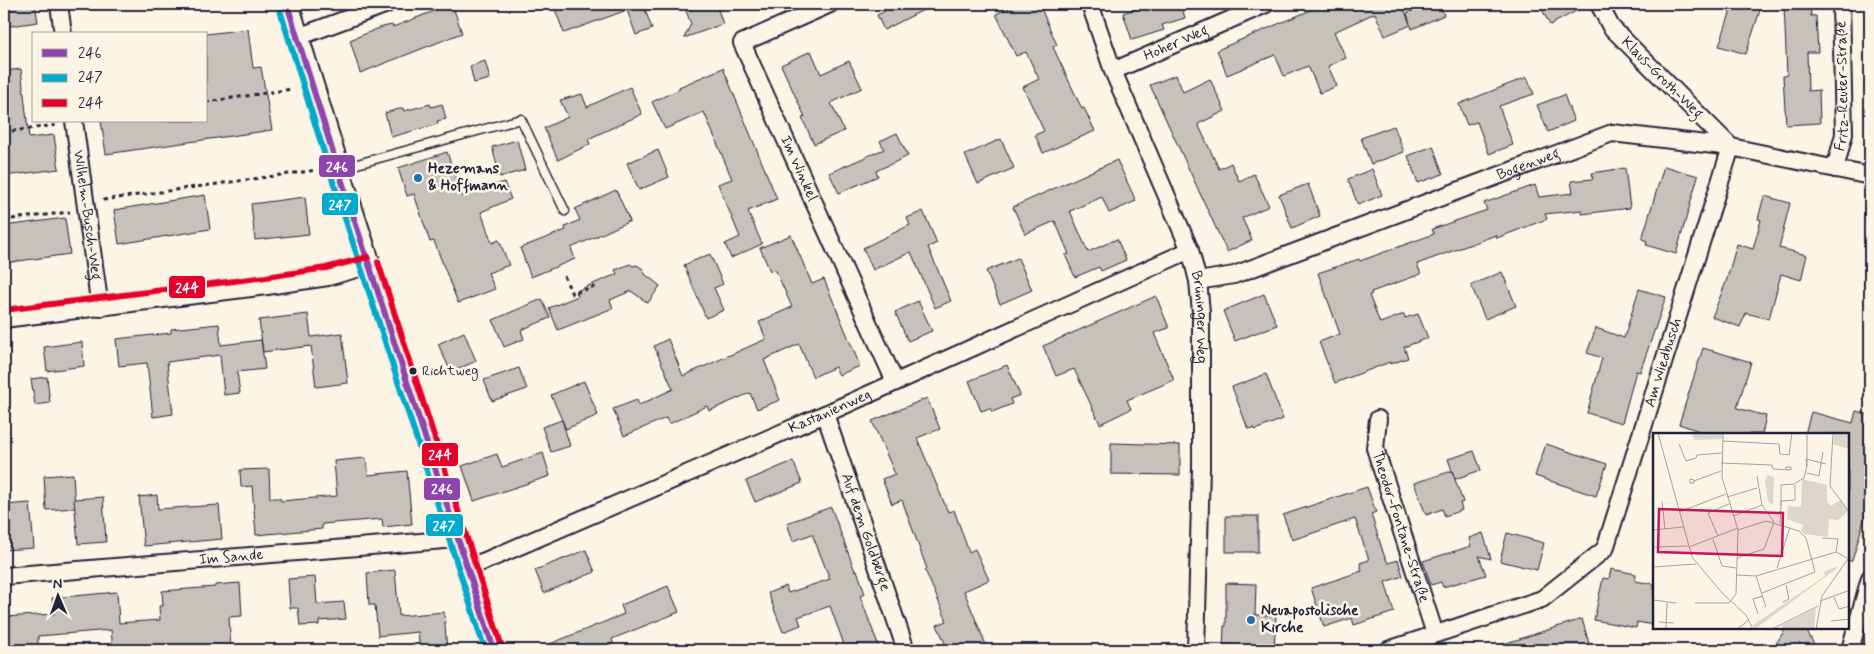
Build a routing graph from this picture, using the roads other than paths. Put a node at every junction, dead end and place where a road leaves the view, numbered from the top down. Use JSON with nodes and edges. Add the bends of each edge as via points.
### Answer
{"nodes":[{"id":1,"x":59,"y":4,"type":"edge"},
{"id":2,"x":287,"y":4,"type":"edge"},
{"id":3,"x":387,"y":4,"type":"edge"},
{"id":4,"x":830,"y":4,"type":"edge"},
{"id":5,"x":1090,"y":4,"type":"edge"},
{"id":6,"x":1266,"y":4,"type":"edge"},
{"id":7,"x":1599,"y":4,"type":"edge"},
{"id":8,"x":1842,"y":4,"type":"edge"},
{"id":9,"x":63,"y":32,"type":"edge"},
{"id":10,"x":298,"y":37,"type":"junction"},
{"id":11,"x":1113,"y":71,"type":"junction"},
{"id":12,"x":74,"y":122,"type":"edge"},
{"id":13,"x":1731,"y":147,"type":"junction"},
{"id":14,"x":337,"y":168,"type":"junction"},
{"id":15,"x":1835,"y":169,"type":"junction"},
{"id":16,"x":1870,"y":176,"type":"edge"},
{"id":17,"x":565,"y":212,"type":"dead end"},
{"id":18,"x":1190,"y":250,"type":"junction"},
{"id":19,"x":370,"y":265,"type":"junction"},
{"id":20,"x":1198,"y":281,"type":"junction"},
{"id":21,"x":100,"y":308,"type":"junction"},
{"id":22,"x":4,"y":319,"type":"edge"},
{"id":23,"x":895,"y":382,"type":"junction"},
{"id":24,"x":825,"y":414,"type":"junction"},
{"id":25,"x":1378,"y":419,"type":"dead end"},
{"id":26,"x":458,"y":539,"type":"junction"},
{"id":27,"x":468,"y":566,"type":"junction"},
{"id":28,"x":4,"y":576,"type":"edge"},
{"id":29,"x":1870,"y":578,"type":"edge"},
{"id":30,"x":1435,"y":634,"type":"junction"},
{"id":31,"x":494,"y":650,"type":"edge"},
{"id":32,"x":906,"y":650,"type":"edge"},
{"id":33,"x":1196,"y":650,"type":"edge"},
{"id":34,"x":1388,"y":650,"type":"edge"},
{"id":35,"x":1850,"y":650,"type":"edge"}],
"edges":[{"from":1,"to":9,"type":"street"},
{"from":2,"to":10,"type":"street"},
{"from":3,"to":10,"type":"street"},
{"from":4,"to":23,"type":"street","name":"Im Winkel","via":[[742,43]]},
{"from":5,"to":11,"type":"street","name":"Brüninger Weg"},
{"from":6,"to":11,"type":"street","name":"Hoher Weg"},
{"from":7,"to":13,"type":"street","name":"Klaus-Groth-Weg","via":[[1611,27]]},
{"from":8,"to":15,"type":"street","name":"Fritz-Reuter-Straße","via":[[1844,134]]},
{"from":10,"to":14,"type":"street"},
{"from":11,"to":18,"type":"street","name":"Brüninger Weg"},
{"from":12,"to":21,"type":"street","name":"Wilhelm-Busch-Weg"},
{"from":13,"to":15,"type":"street","name":"Bogenweg"},
{"from":13,"to":20,"type":"street","name":"Bogenweg","via":[[1612,133],[1234,276]]},
{"from":13,"to":30,"type":"street","name":"Am Wiedbusch","via":[[1604,549],[1542,599]]},
{"from":14,"to":17,"type":"lane","via":[[521,119]]},
{"from":14,"to":19,"type":"street"},
{"from":15,"to":16,"type":"street","name":"Bogenweg"},
{"from":18,"to":20,"type":"street","name":"Brüninger Weg"},
{"from":18,"to":23,"type":"street","name":"Kastanienweg"},
{"from":19,"to":21,"type":"street","via":[[328,277]]},
{"from":19,"to":26,"type":"street"},
{"from":20,"to":33,"type":"street","name":"Brüninger Weg","via":[[1201,468]]},
{"from":21,"to":22,"type":"street"},
{"from":23,"to":24,"type":"street","name":"Kastanienweg"},
{"from":24,"to":27,"type":"street","name":"Kastanienweg"},
{"from":24,"to":32,"type":"street","name":"Auf dem Goldberge"},
{"from":25,"to":30,"type":"street","name":"Theodor-Fontane-Straße","via":[[1375,448]]},
{"from":26,"to":27,"type":"street"},
{"from":26,"to":28,"type":"street","name":"Im Sande"},
{"from":27,"to":31,"type":"street"},
{"from":29,"to":35,"type":"street"},
{"from":30,"to":34,"type":"street","name":"Am Wiedbusch"}]}
